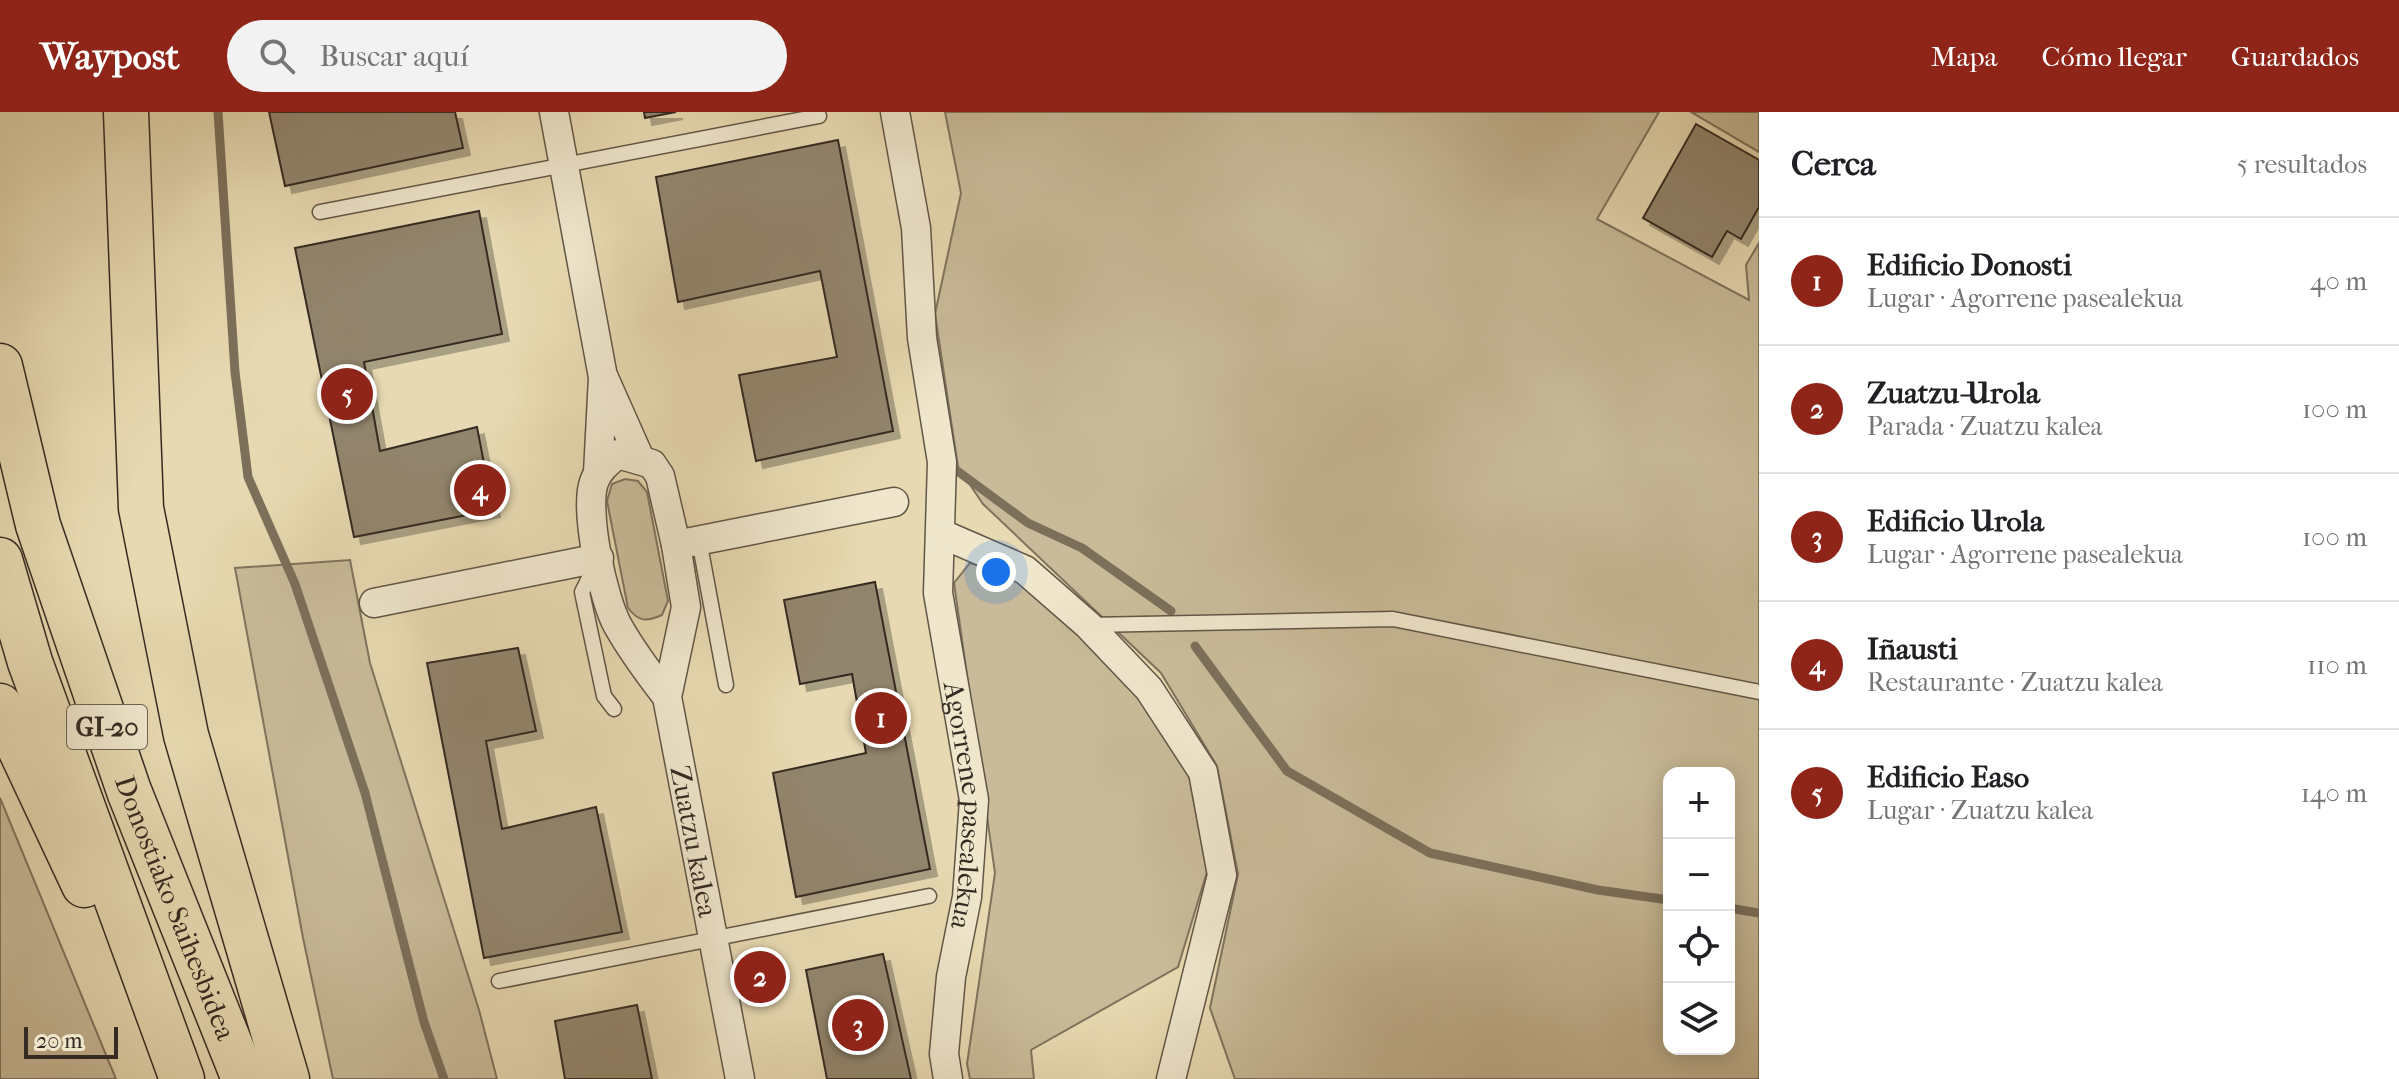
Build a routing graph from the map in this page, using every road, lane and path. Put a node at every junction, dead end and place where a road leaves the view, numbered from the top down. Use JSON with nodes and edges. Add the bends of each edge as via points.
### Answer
{"nodes":[{"id":1,"x":554,"y":112,"type":"edge"},
{"id":2,"x":895,"y":112,"type":"edge"},
{"id":3,"x":819,"y":116,"type":"dead end"},
{"id":4,"x":127,"y":124,"type":"edge"},
{"id":5,"x":563,"y":163,"type":"junction"},
{"id":6,"x":320,"y":212,"type":"dead end"},
{"id":7,"x":0,"y":366,"type":"edge"},
{"id":8,"x":603,"y":377,"type":"junction"},
{"id":9,"x":640,"y":459,"type":"junction"},
{"id":10,"x":598,"y":473,"type":"junction"},
{"id":11,"x":894,"y":502,"type":"dead end"},
{"id":12,"x":942,"y":534,"type":"junction"},
{"id":13,"x":688,"y":542,"type":"junction"},
{"id":14,"x":599,"y":558,"type":"junction"},
{"id":15,"x":0,"y":560,"type":"edge"},
{"id":16,"x":374,"y":603,"type":"dead end"},
{"id":17,"x":681,"y":618,"type":"junction"},
{"id":18,"x":1088,"y":625,"type":"junction"},
{"id":19,"x":619,"y":627,"type":"junction"},
{"id":20,"x":726,"y":685,"type":"dead end"},
{"id":21,"x":1759,"y":692,"type":"edge"},
{"id":22,"x":667,"y":697,"type":"junction"},
{"id":23,"x":0,"y":706,"type":"edge"},
{"id":24,"x":614,"y":709,"type":"dead end"},
{"id":25,"x":929,"y":896,"type":"dead end"},
{"id":26,"x":713,"y":939,"type":"junction"},
{"id":27,"x":499,"y":981,"type":"dead end"},
{"id":28,"x":175,"y":1079,"type":"edge"},
{"id":29,"x":182,"y":1079,"type":"edge"},
{"id":30,"x":244,"y":1079,"type":"edge"},
{"id":31,"x":287,"y":1079,"type":"edge"},
{"id":32,"x":740,"y":1079,"type":"edge"},
{"id":33,"x":948,"y":1079,"type":"edge"},
{"id":34,"x":1171,"y":1079,"type":"edge"}],
"edges":[{"from":1,"to":5,"type":"street","name":"Zuatzu kalea"},
{"from":2,"to":12,"type":"street","name":"Agorrene pasealekua","via":[[916,228],[922,338],[942,462]]},
{"from":3,"to":5,"type":"lane"},
{"from":4,"to":31,"type":"highway","via":[[141,508],[186,735]]},
{"from":5,"to":6,"type":"lane"},
{"from":5,"to":8,"type":"street","name":"Zuatzu kalea"},
{"from":7,"to":30,"type":"highway","name":"Donostiako Saihesbidea","number":"GI-20","via":[[43,540],[129,791]]},
{"from":8,"to":9,"type":"street","name":"Zuatzu kalea"},
{"from":8,"to":10,"type":"street","name":"Zuatzu kalea"},
{"from":9,"to":10,"type":"street","via":[[618,454]]},
{"from":9,"to":13,"type":"street","name":"Zuatzu kalea","via":[[660,476]]},
{"from":10,"to":14,"type":"street","name":"Zuatzu kalea","via":[[591,497]]},
{"from":11,"to":13,"type":"street"},
{"from":12,"to":18,"type":"street","via":[[1025,570]]},
{"from":12,"to":33,"type":"street","name":"Agorrene pasealekua","via":[[938,593],[974,800],[967,897],[951,977],[944,1054]]},
{"from":13,"to":17,"type":"street","name":"Zuatzu kalea"},
{"from":13,"to":20,"type":"lane"},
{"from":14,"to":16,"type":"street"},
{"from":14,"to":19,"type":"street","name":"Zuatzu kalea"},
{"from":14,"to":24,"type":"lane","via":[[582,592],[604,696]]},
{"from":15,"to":29,"type":"highway","name":"Donostiako Saihesbidea","number":"GI-20","via":[[30,662]]},
{"from":17,"to":19,"type":"street","via":[[655,637]]},
{"from":17,"to":22,"type":"street","name":"Zuatzu kalea"},
{"from":18,"to":21,"type":"lane","via":[[1393,619]]},
{"from":18,"to":34,"type":"street","via":[[1149,689],[1203,772],[1222,875]]},
{"from":19,"to":22,"type":"street","name":"Zuatzu kalea"},
{"from":22,"to":26,"type":"street","name":"Zuatzu kalea"},
{"from":23,"to":28,"type":"highway"},
{"from":25,"to":26,"type":"lane"},
{"from":26,"to":27,"type":"lane"},
{"from":26,"to":32,"type":"street","name":"Zuatzu kalea"}]}
